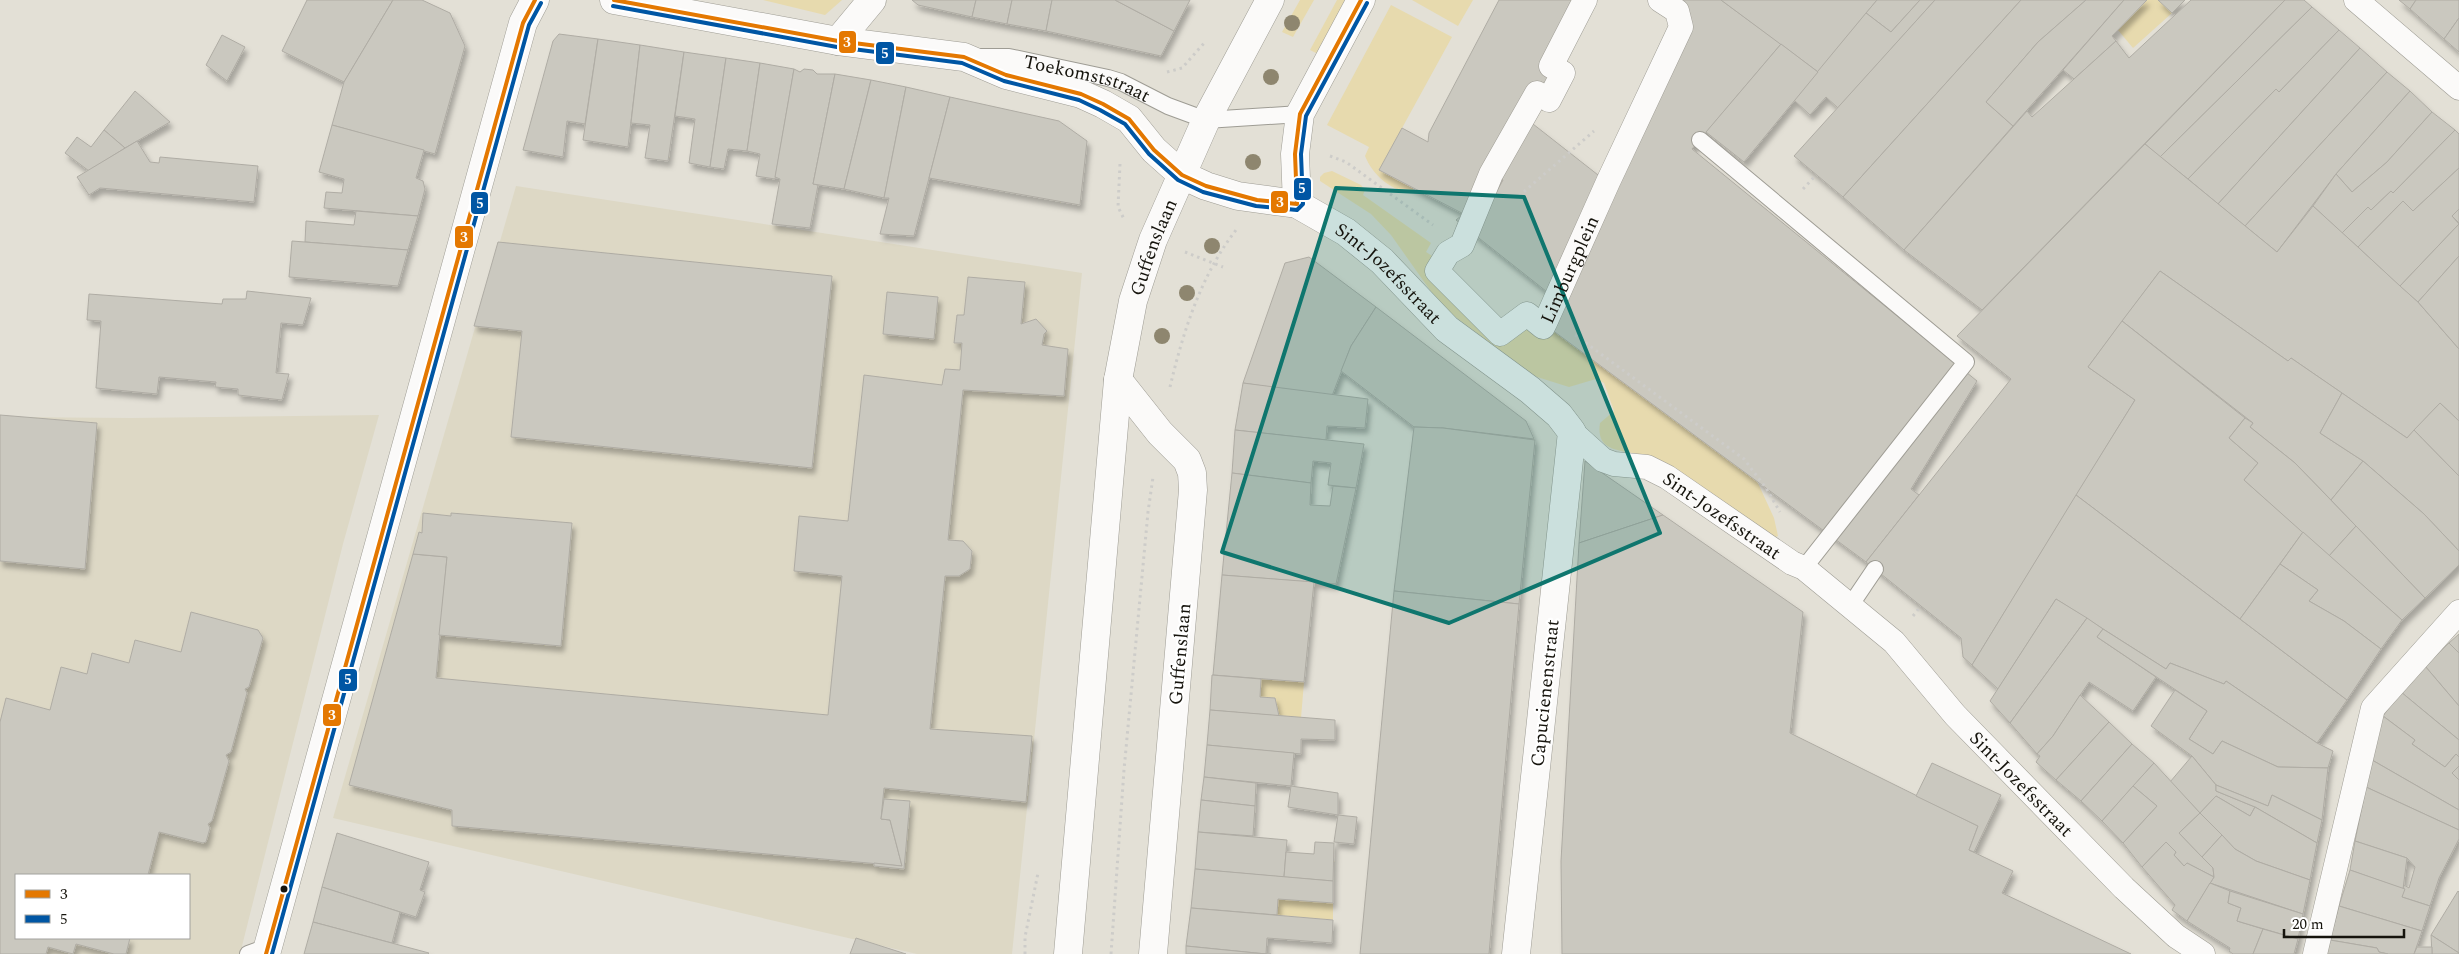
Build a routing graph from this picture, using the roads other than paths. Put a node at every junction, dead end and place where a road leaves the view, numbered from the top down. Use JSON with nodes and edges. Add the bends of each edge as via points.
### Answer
{"nodes":[{"id":1,"x":535,"y":0,"type":"edge"},
{"id":2,"x":614,"y":0,"type":"edge"},
{"id":3,"x":872,"y":0,"type":"edge"},
{"id":4,"x":1270,"y":0,"type":"edge"},
{"id":5,"x":1361,"y":0,"type":"edge"},
{"id":6,"x":1585,"y":0,"type":"edge"},
{"id":7,"x":1660,"y":0,"type":"edge"},
{"id":8,"x":2356,"y":0,"type":"edge"},
{"id":9,"x":838,"y":41,"type":"junction"},
{"id":10,"x":964,"y":57,"type":"junction"},
{"id":11,"x":2459,"y":88,"type":"edge"},
{"id":12,"x":1300,"y":114,"type":"junction"},
{"id":13,"x":1206,"y":120,"type":"junction"},
{"id":14,"x":1700,"y":140,"type":"dead end"},
{"id":15,"x":1182,"y":175,"type":"junction"},
{"id":16,"x":1297,"y":204,"type":"junction"},
{"id":17,"x":1118,"y":380,"type":"junction"},
{"id":18,"x":1572,"y":432,"type":"junction"},
{"id":19,"x":1804,"y":568,"type":"junction"},
{"id":20,"x":1875,"y":568,"type":"dead end"},
{"id":21,"x":1850,"y":606,"type":"junction"},
{"id":22,"x":2459,"y":612,"type":"edge"},
{"id":23,"x":260,"y":952,"type":"edge"},
{"id":24,"x":1068,"y":954,"type":"edge"},
{"id":25,"x":1153,"y":954,"type":"edge"},
{"id":26,"x":1516,"y":954,"type":"edge"},
{"id":27,"x":2203,"y":954,"type":"edge"},
{"id":28,"x":2315,"y":954,"type":"edge"}],
"edges":[{"from":1,"to":23,"type":"street","via":[[521,33]]},
{"from":2,"to":9,"type":"street","name":"Toekomststraat"},
{"from":3,"to":9,"type":"street"},
{"from":4,"to":13,"type":"street","name":"Guffenslaan"},
{"from":5,"to":12,"type":"street"},
{"from":6,"to":7,"type":"street","name":"Limburgplein","via":[[1551,66],[1564,73],[1549,100],[1537,93],[1491,174],[1462,245],[1448,253],[1438,271],[1500,334],[1527,314],[1543,327],[1644,94],[1681,27],[1677,10]]},
{"from":8,"to":11,"type":"street"},
{"from":9,"to":10,"type":"street","name":"Toekomststraat"},
{"from":10,"to":13,"type":"lane","name":"Toekomststraat","via":[[1009,57],[1108,78]]},
{"from":10,"to":15,"type":"street","name":"Toekomststraat","via":[[1006,75],[1081,94],[1103,104],[1129,119],[1154,150]]},
{"from":12,"to":13,"type":"lane"},
{"from":12,"to":16,"type":"street","via":[[1295,154]]},
{"from":13,"to":15,"type":"street","name":"Guffenslaan"},
{"from":14,"to":19,"type":"lane","via":[[1966,362]]},
{"from":15,"to":16,"type":"street","name":"Sint-Jozefsstraat","via":[[1206,186],[1258,200]]},
{"from":15,"to":17,"type":"street","name":"Guffenslaan","via":[[1154,240],[1133,301]]},
{"from":16,"to":18,"type":"street","name":"Sint-Jozefsstraat","via":[[1346,232],[1375,256],[1447,329],[1530,390],[1559,415]]},
{"from":17,"to":24,"type":"street","name":"Guffenslaan"},
{"from":17,"to":25,"type":"street","name":"Guffenslaan","via":[[1160,433],[1187,460],[1192,473]]},
{"from":18,"to":19,"type":"street","name":"Sint-Jozefsstraat","via":[[1603,460],[1647,467],[1667,477]]},
{"from":18,"to":26,"type":"street","name":"Capucienenstraat"},
{"from":19,"to":21,"type":"street","name":"Sint-Jozefsstraat"},
{"from":20,"to":21,"type":"lane"},
{"from":21,"to":27,"type":"street","name":"Sint-Jozefsstraat","via":[[1894,642],[1955,715],[2124,888],[2176,936]]},
{"from":22,"to":28,"type":"street","via":[[2373,708]]}]}
